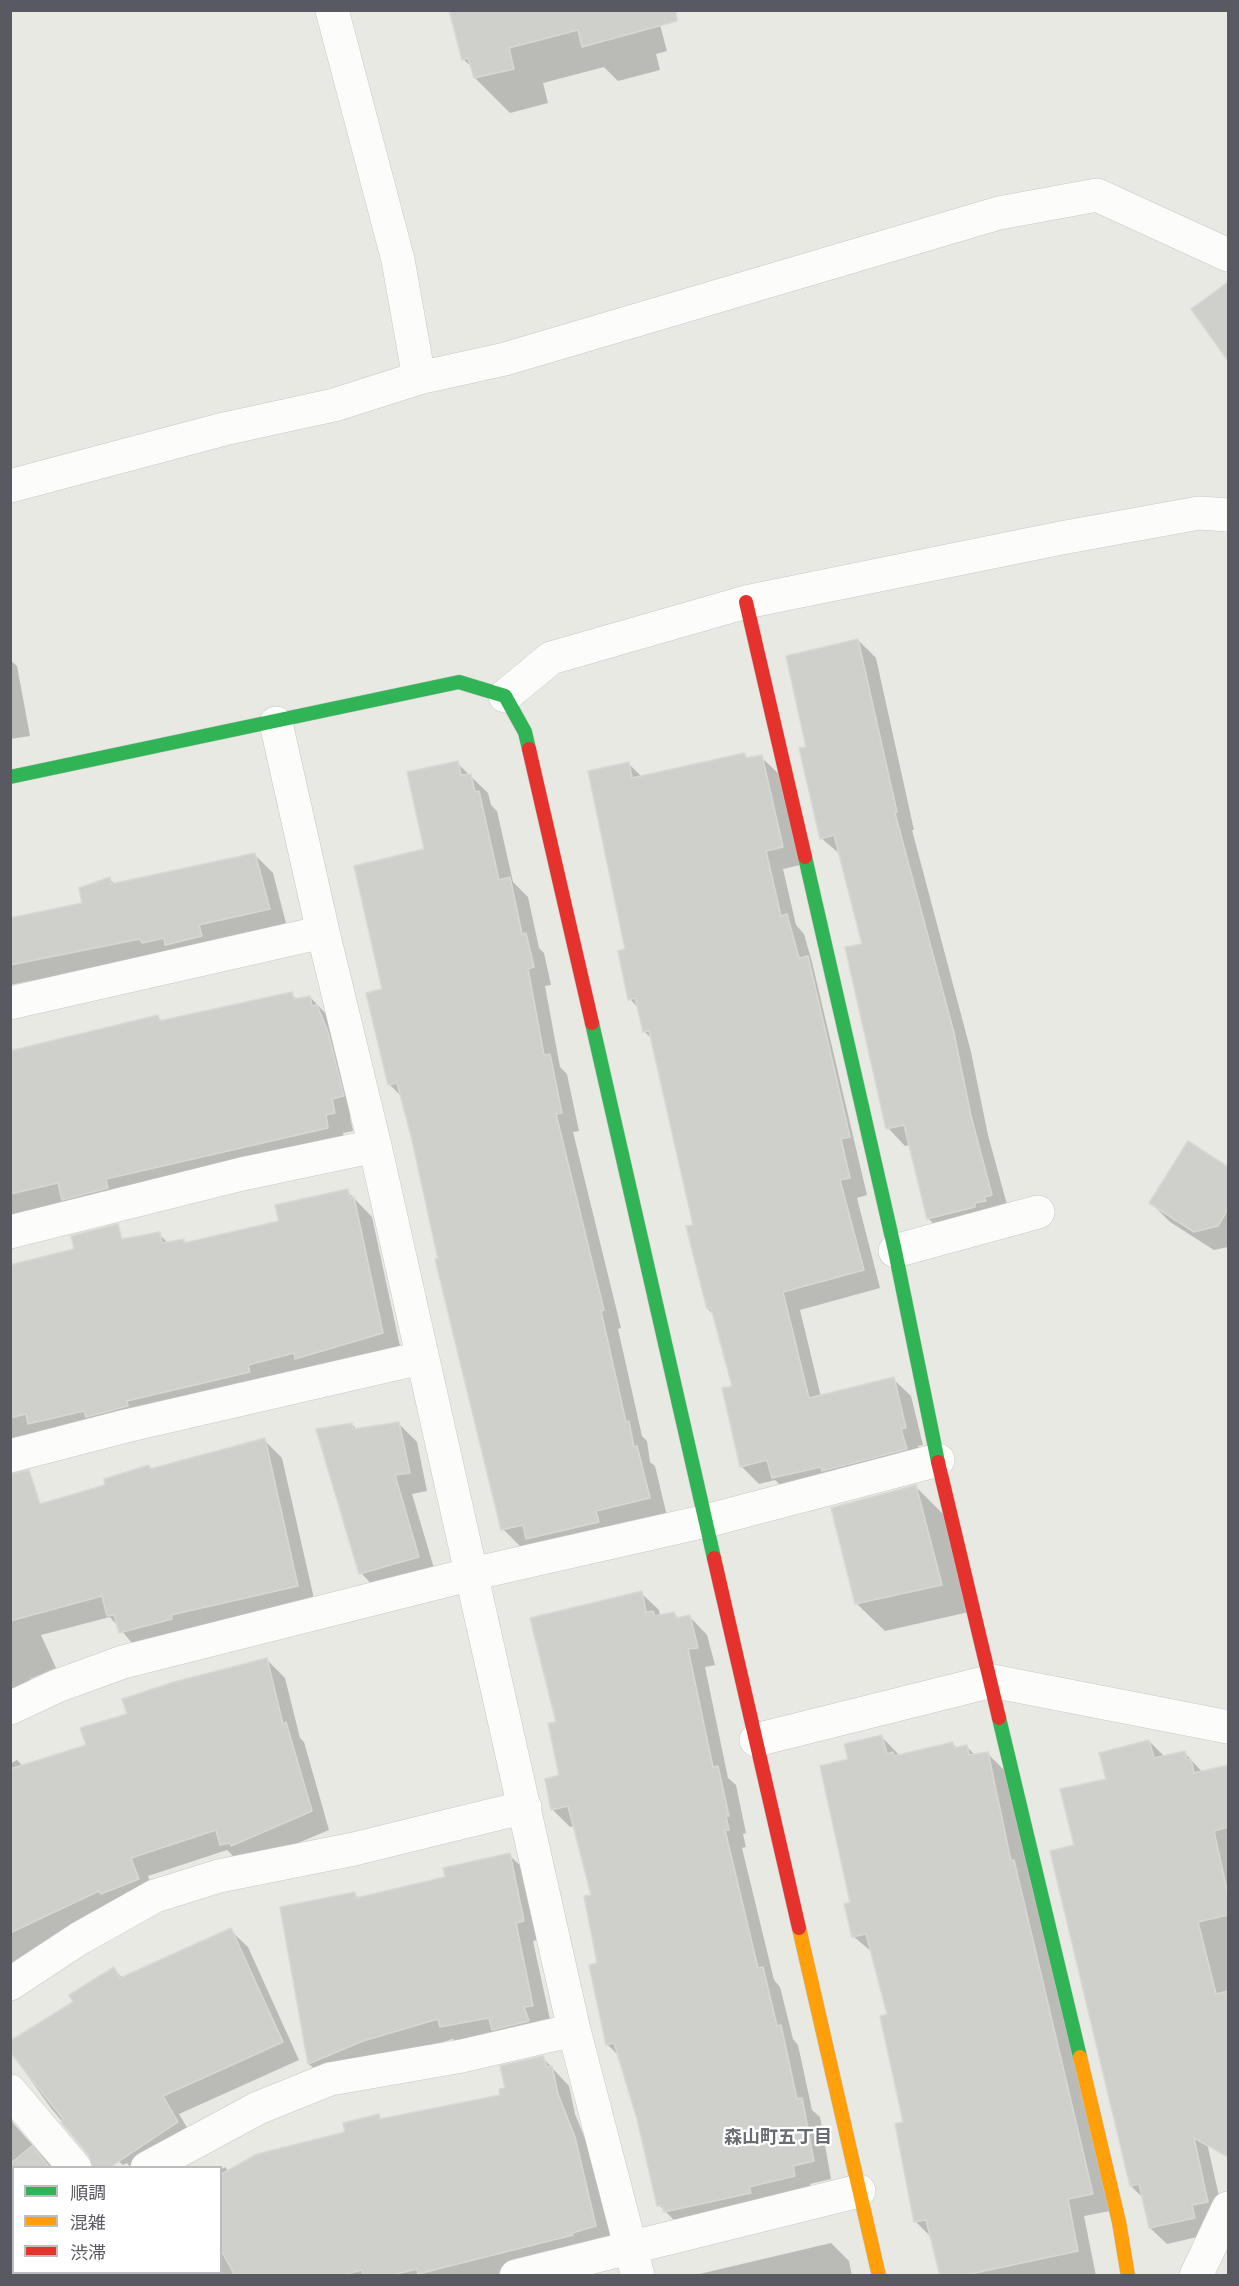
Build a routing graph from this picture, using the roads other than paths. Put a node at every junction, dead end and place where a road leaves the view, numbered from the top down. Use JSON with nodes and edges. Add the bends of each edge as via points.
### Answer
{"nodes":[{"id":1,"x":332,"y":10,"type":"edge"},
{"id":2,"x":1228,"y":255,"type":"edge"},
{"id":3,"x":418,"y":378,"type":"junction"},
{"id":4,"x":10,"y":486,"type":"edge"},
{"id":5,"x":1228,"y":515,"type":"edge"},
{"id":6,"x":746,"y":602,"type":"junction"},
{"id":7,"x":505,"y":696,"type":"junction"},
{"id":8,"x":276,"y":723,"type":"junction"},
{"id":9,"x":10,"y":777,"type":"edge"},
{"id":10,"x":323,"y":932,"type":"junction"},
{"id":11,"x":10,"y":1003,"type":"edge"},
{"id":12,"x":375,"y":1146,"type":"junction"},
{"id":13,"x":1038,"y":1212,"type":"dead end"},
{"id":14,"x":10,"y":1233,"type":"edge"},
{"id":15,"x":894,"y":1251,"type":"junction"},
{"id":16,"x":421,"y":1358,"type":"junction"},
{"id":17,"x":10,"y":1456,"type":"edge"},
{"id":18,"x":938,"y":1460,"type":"junction"},
{"id":19,"x":706,"y":1521,"type":"junction"},
{"id":20,"x":472,"y":1574,"type":"junction"},
{"id":21,"x":992,"y":1681,"type":"junction"},
{"id":22,"x":10,"y":1708,"type":"edge"},
{"id":23,"x":1228,"y":1727,"type":"edge"},
{"id":24,"x":756,"y":1740,"type":"junction"},
{"id":25,"x":525,"y":1807,"type":"junction"},
{"id":26,"x":10,"y":1984,"type":"edge"},
{"id":27,"x":574,"y":2030,"type":"junction"},
{"id":28,"x":10,"y":2091,"type":"edge"},
{"id":29,"x":73,"y":2166,"type":"edge"},
{"id":30,"x":151,"y":2166,"type":"edge"},
{"id":31,"x":859,"y":2191,"type":"junction"},
{"id":32,"x":1228,"y":2208,"type":"edge"},
{"id":33,"x":634,"y":2261,"type":"edge"},
{"id":34,"x":516,"y":2276,"type":"edge"},
{"id":35,"x":879,"y":2276,"type":"edge"},
{"id":36,"x":1128,"y":2276,"type":"edge"},
{"id":37,"x":1196,"y":2276,"type":"edge"}],
"edges":[{"from":1,"to":3,"type":"street","via":[[398,260]]},
{"from":2,"to":3,"type":"street","via":[[1097,195],[999,213],[505,359]]},
{"from":3,"to":4,"type":"street","via":[[334,405],[224,429]]},
{"from":5,"to":6,"type":"street","via":[[1187,515]]},
{"from":6,"to":7,"type":"street","via":[[551,658]]},
{"from":6,"to":15,"type":"street"},
{"from":7,"to":8,"type":"street","via":[[459,682]]},
{"from":7,"to":19,"type":"street","via":[[525,732]]},
{"from":8,"to":9,"type":"street"},
{"from":8,"to":10,"type":"street"},
{"from":10,"to":11,"type":"street"},
{"from":10,"to":12,"type":"street"},
{"from":12,"to":14,"type":"street","via":[[242,1174]]},
{"from":12,"to":16,"type":"street"},
{"from":13,"to":15,"type":"street"},
{"from":15,"to":18,"type":"street"},
{"from":16,"to":17,"type":"street"},
{"from":16,"to":20,"type":"street"},
{"from":18,"to":19,"type":"street"},
{"from":18,"to":21,"type":"street"},
{"from":19,"to":20,"type":"street"},
{"from":19,"to":24,"type":"street"},
{"from":20,"to":22,"type":"street","via":[[123,1662]]},
{"from":20,"to":25,"type":"street"},
{"from":21,"to":23,"type":"street"},
{"from":21,"to":24,"type":"street"},
{"from":21,"to":36,"type":"street","via":[[1119,2222]]},
{"from":24,"to":31,"type":"street"},
{"from":25,"to":26,"type":"street","via":[[354,1849],[219,1876],[155,1896],[80,1938]]},
{"from":25,"to":27,"type":"street"},
{"from":27,"to":30,"type":"street","via":[[462,2056],[330,2079],[258,2108]]},
{"from":27,"to":33,"type":"street"},
{"from":28,"to":29,"type":"street"},
{"from":31,"to":33,"type":"street"},
{"from":31,"to":35,"type":"street"},
{"from":32,"to":37,"type":"street"},
{"from":33,"to":34,"type":"street"}]}
